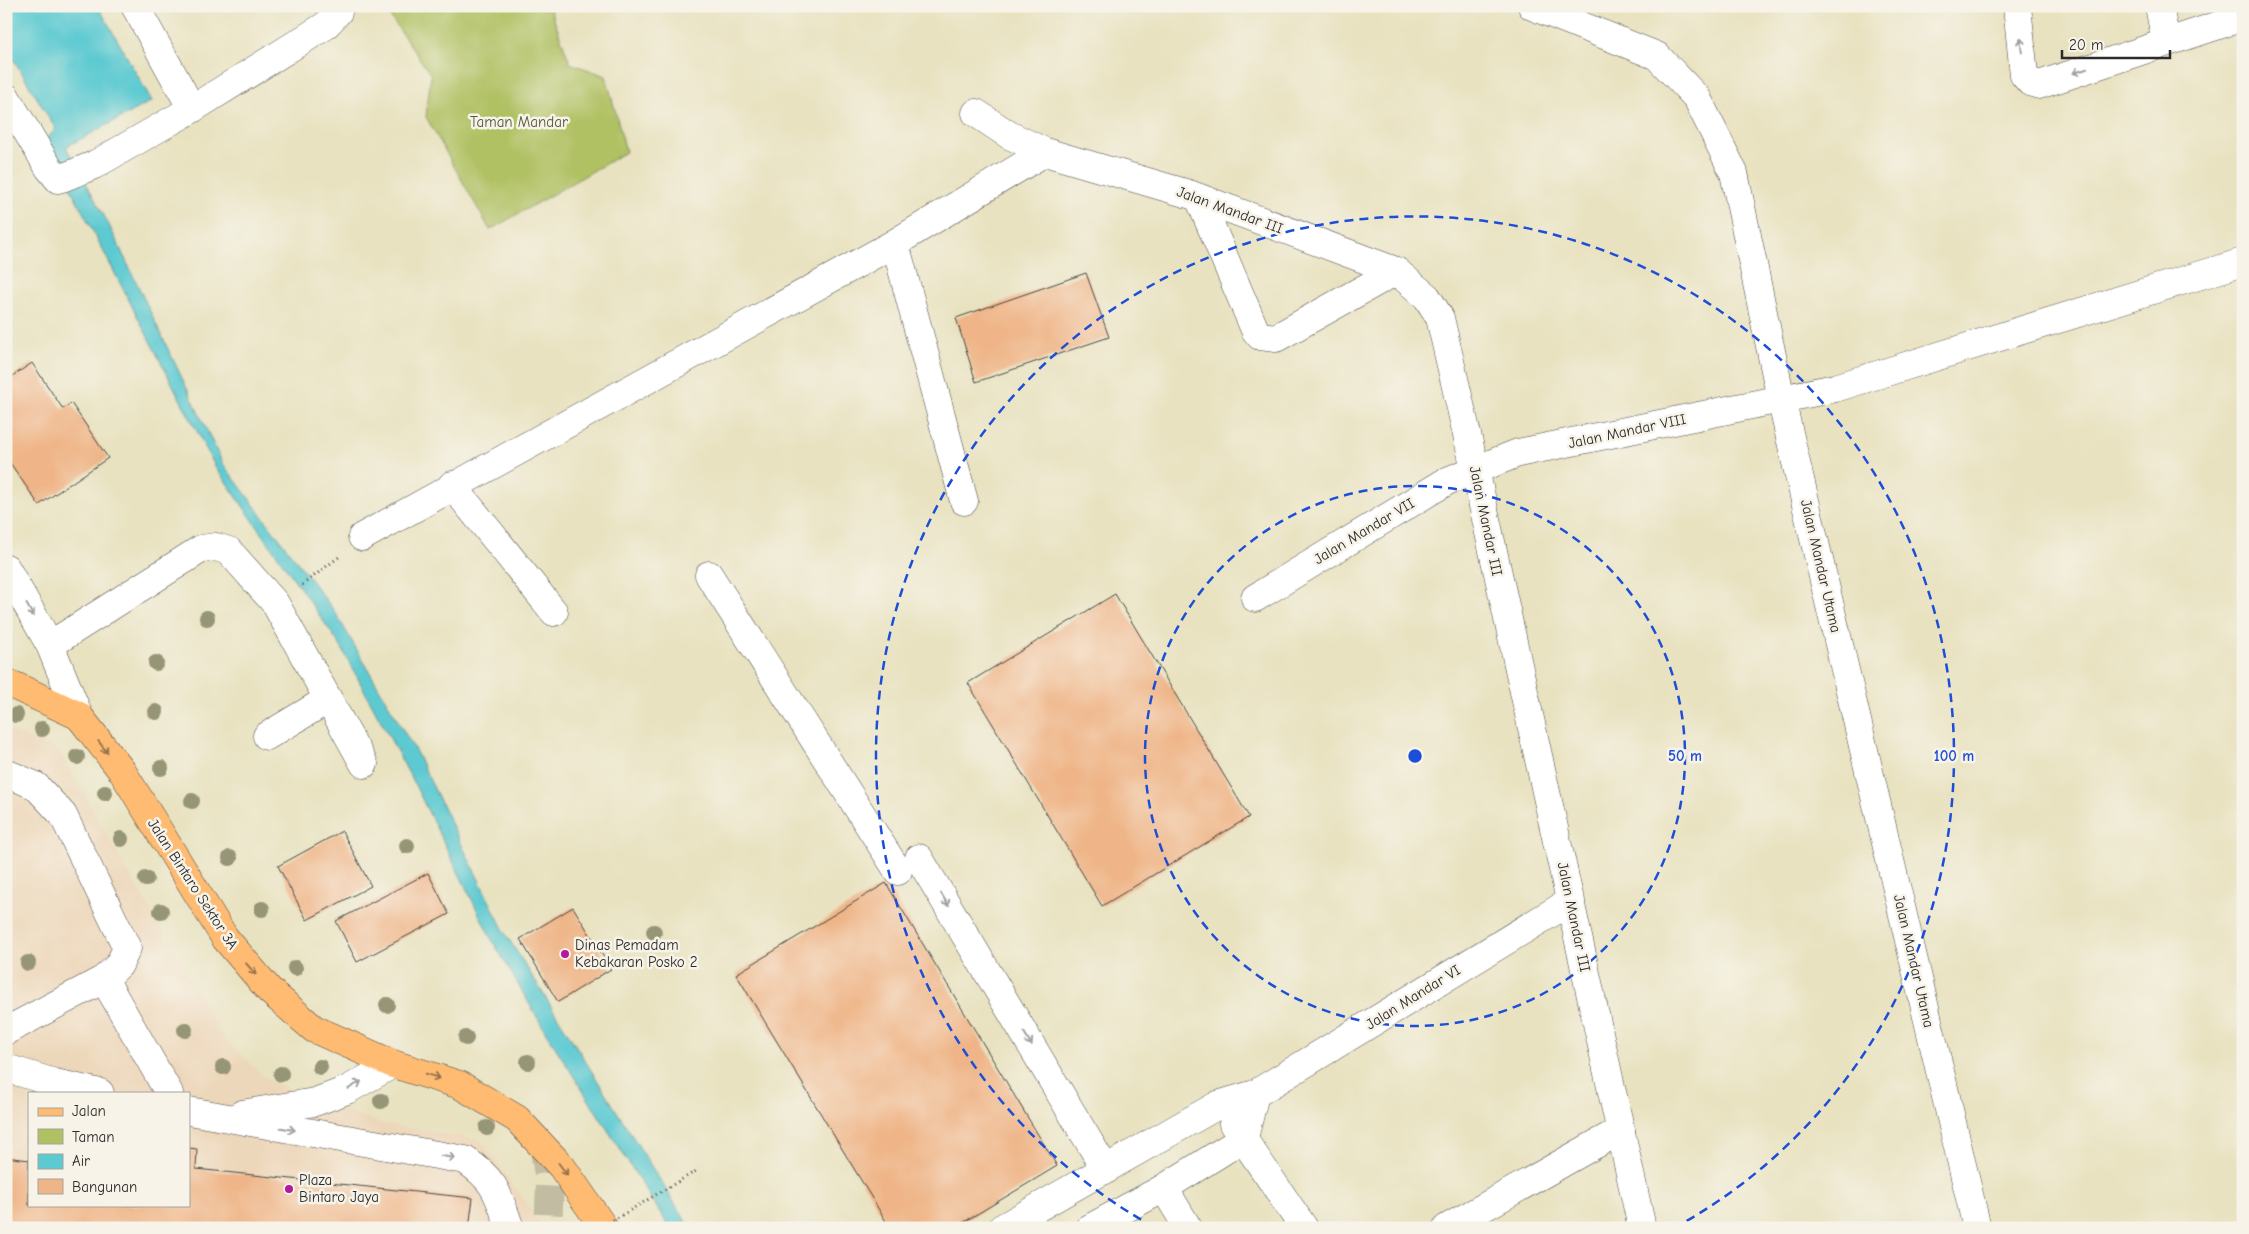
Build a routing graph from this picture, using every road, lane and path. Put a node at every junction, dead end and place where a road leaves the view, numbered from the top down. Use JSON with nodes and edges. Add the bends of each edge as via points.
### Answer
{"nodes":[{"id":1,"x":135,"y":6,"type":"edge"},
{"id":2,"x":337,"y":6,"type":"edge"},
{"id":3,"x":1532,"y":6,"type":"edge"},
{"id":4,"x":2017,"y":6,"type":"edge"},
{"id":5,"x":2159,"y":6,"type":"edge"},
{"id":6,"x":2243,"y":17,"type":"edge"},
{"id":7,"x":2166,"y":42,"type":"junction"},
{"id":8,"x":6,"y":97,"type":"edge"},
{"id":9,"x":192,"y":109,"type":"junction"},
{"id":10,"x":976,"y":113,"type":"dead end"},
{"id":11,"x":1045,"y":152,"type":"junction"},
{"id":12,"x":1199,"y":198,"type":"junction"},
{"id":13,"x":895,"y":243,"type":"junction"},
{"id":14,"x":2243,"y":262,"type":"edge"},
{"id":15,"x":1396,"y":271,"type":"junction"},
{"id":16,"x":1781,"y":399,"type":"junction"},
{"id":17,"x":1475,"y":469,"type":"junction"},
{"id":18,"x":452,"y":485,"type":"junction"},
{"id":19,"x":964,"y":501,"type":"dead end"},
{"id":20,"x":362,"y":537,"type":"dead end"},
{"id":21,"x":6,"y":568,"type":"edge"},
{"id":22,"x":325,"y":569,"type":"dead end"},
{"id":23,"x":709,"y":575,"type":"dead end"},
{"id":24,"x":301,"y":586,"type":"dead end"},
{"id":25,"x":1254,"y":598,"type":"dead end"},
{"id":26,"x":554,"y":612,"type":"dead end"},
{"id":27,"x":50,"y":644,"type":"junction"},
{"id":28,"x":6,"y":685,"type":"edge"},
{"id":29,"x":327,"y":700,"type":"junction"},
{"id":30,"x":79,"y":716,"type":"junction"},
{"id":31,"x":267,"y":736,"type":"dead end"},
{"id":32,"x":364,"y":764,"type":"dead end"},
{"id":33,"x":6,"y":773,"type":"edge"},
{"id":34,"x":1571,"y":900,"type":"junction"},
{"id":35,"x":104,"y":979,"type":"junction"},
{"id":36,"x":6,"y":1031,"type":"edge"},
{"id":37,"x":6,"y":1056,"type":"edge"},
{"id":38,"x":393,"y":1064,"type":"junction"},
{"id":39,"x":6,"y":1068,"type":"edge"},
{"id":40,"x":54,"y":1083,"type":"junction"},
{"id":41,"x":95,"y":1092,"type":"edge"},
{"id":42,"x":168,"y":1092,"type":"edge"},
{"id":43,"x":1256,"y":1094,"type":"junction"},
{"id":44,"x":1218,"y":1105,"type":"junction"},
{"id":45,"x":190,"y":1111,"type":"edge"},
{"id":46,"x":221,"y":1118,"type":"junction"},
{"id":47,"x":1621,"y":1130,"type":"junction"},
{"id":48,"x":1244,"y":1138,"type":"junction"},
{"id":49,"x":1106,"y":1170,"type":"junction"},
{"id":50,"x":696,"y":1171,"type":"dead end"},
{"id":51,"x":1164,"y":1188,"type":"junction"},
{"id":52,"x":510,"y":1228,"type":"edge"},
{"id":53,"x":602,"y":1228,"type":"edge"},
{"id":54,"x":1002,"y":1228,"type":"edge"},
{"id":55,"x":1090,"y":1228,"type":"edge"},
{"id":56,"x":1188,"y":1228,"type":"edge"},
{"id":57,"x":1304,"y":1228,"type":"edge"},
{"id":58,"x":1447,"y":1228,"type":"edge"},
{"id":59,"x":1642,"y":1228,"type":"edge"},
{"id":60,"x":1977,"y":1228,"type":"edge"}],
"edges":[{"from":1,"to":9,"type":"street"},
{"from":2,"to":9,"type":"street","via":[[338,12],[325,26]]},
{"from":3,"to":16,"type":"street","name":"Jalan Mandar Utama","via":[[1657,56],[1697,98],[1734,173]]},
{"from":7,"to":4,"type":"street","one_way":true,"via":[[2039,85],[2024,75]]},
{"from":5,"to":7,"type":"street"},
{"from":6,"to":7,"type":"street"},
{"from":8,"to":9,"type":"street","via":[[58,179],[87,168]]},
{"from":10,"to":11,"type":"street","name":"Jalan Mandar III","via":[[1009,135]]},
{"from":11,"to":12,"type":"street","name":"Jalan Mandar III"},
{"from":11,"to":13,"type":"street"},
{"from":12,"to":15,"type":"street","name":"Jalan Mandar III"},
{"from":12,"to":15,"type":"street","via":[[1260,336],[1276,338]]},
{"from":13,"to":18,"type":"street"},
{"from":13,"to":19,"type":"street"},
{"from":14,"to":16,"type":"street","name":"Jalan Mandar VIII","via":[[1835,388]]},
{"from":15,"to":17,"type":"street","name":"Jalan Mandar III","via":[[1427,297],[1440,318]]},
{"from":16,"to":17,"type":"street","name":"Jalan Mandar VIII","via":[[1518,454]]},
{"from":16,"to":60,"type":"street","name":"Jalan Mandar Utama"},
{"from":17,"to":25,"type":"street","name":"Jalan Mandar VII","via":[[1447,481]]},
{"from":17,"to":34,"type":"street","name":"Jalan Mandar III"},
{"from":18,"to":20,"type":"street"},
{"from":18,"to":26,"type":"street"},
{"from":21,"to":27,"type":"street","one_way":true},
{"from":22,"to":24,"type":"path"},
{"from":23,"to":49,"type":"street","one_way":true,"via":[[909,865]]},
{"from":27,"to":29,"type":"street","via":[[201,549],[216,547],[229,551],[275,603]]},
{"from":27,"to":30,"type":"street"},
{"from":28,"to":30,"type":"main road","name":"Jalan Bintaro Sektor 3A","via":[[16,686]]},
{"from":29,"to":31,"type":"street"},
{"from":29,"to":32,"type":"street"},
{"from":30,"to":38,"type":"main road","name":"Jalan Bintaro Sektor 3A","one_way":true,"via":[[122,771],[224,938],[270,991],[314,1029]]},
{"from":33,"to":35,"type":"street","via":[[36,786],[62,815],[98,886],[127,948],[119,966]]},
{"from":34,"to":43,"type":"street","name":"Jalan Mandar VI"},
{"from":34,"to":47,"type":"street","name":"Jalan Mandar III"},
{"from":35,"to":36,"type":"street"},
{"from":35,"to":42,"type":"street"},
{"from":37,"to":40,"type":"street"},
{"from":46,"to":38,"type":"street","one_way":true,"via":[[315,1102],[347,1090]]},
{"from":38,"to":53,"type":"main road","name":"Jalan Bintaro Sektor 3A","one_way":true,"via":[[460,1085],[517,1119],[562,1167]]},
{"from":39,"to":40,"type":"street"},
{"from":40,"to":41,"type":"street"},
{"from":43,"to":44,"type":"street","name":"Jalan Mandar VI"},
{"from":43,"to":48,"type":"street"},
{"from":44,"to":48,"type":"street"},
{"from":44,"to":49,"type":"street","name":"Jalan Mandar VI"},
{"from":45,"to":46,"type":"street"},
{"from":46,"to":52,"type":"street","one_way":true,"via":[[466,1160],[484,1173],[498,1194]]},
{"from":47,"to":58,"type":"street"},
{"from":47,"to":59,"type":"street","name":"Jalan Mandar III"},
{"from":48,"to":51,"type":"street"},
{"from":48,"to":57,"type":"street"},
{"from":49,"to":54,"type":"street","name":"Jalan Mandar VI"},
{"from":50,"to":53,"type":"path","bridge":true},
{"from":51,"to":55,"type":"street"},
{"from":51,"to":56,"type":"street"}]}
